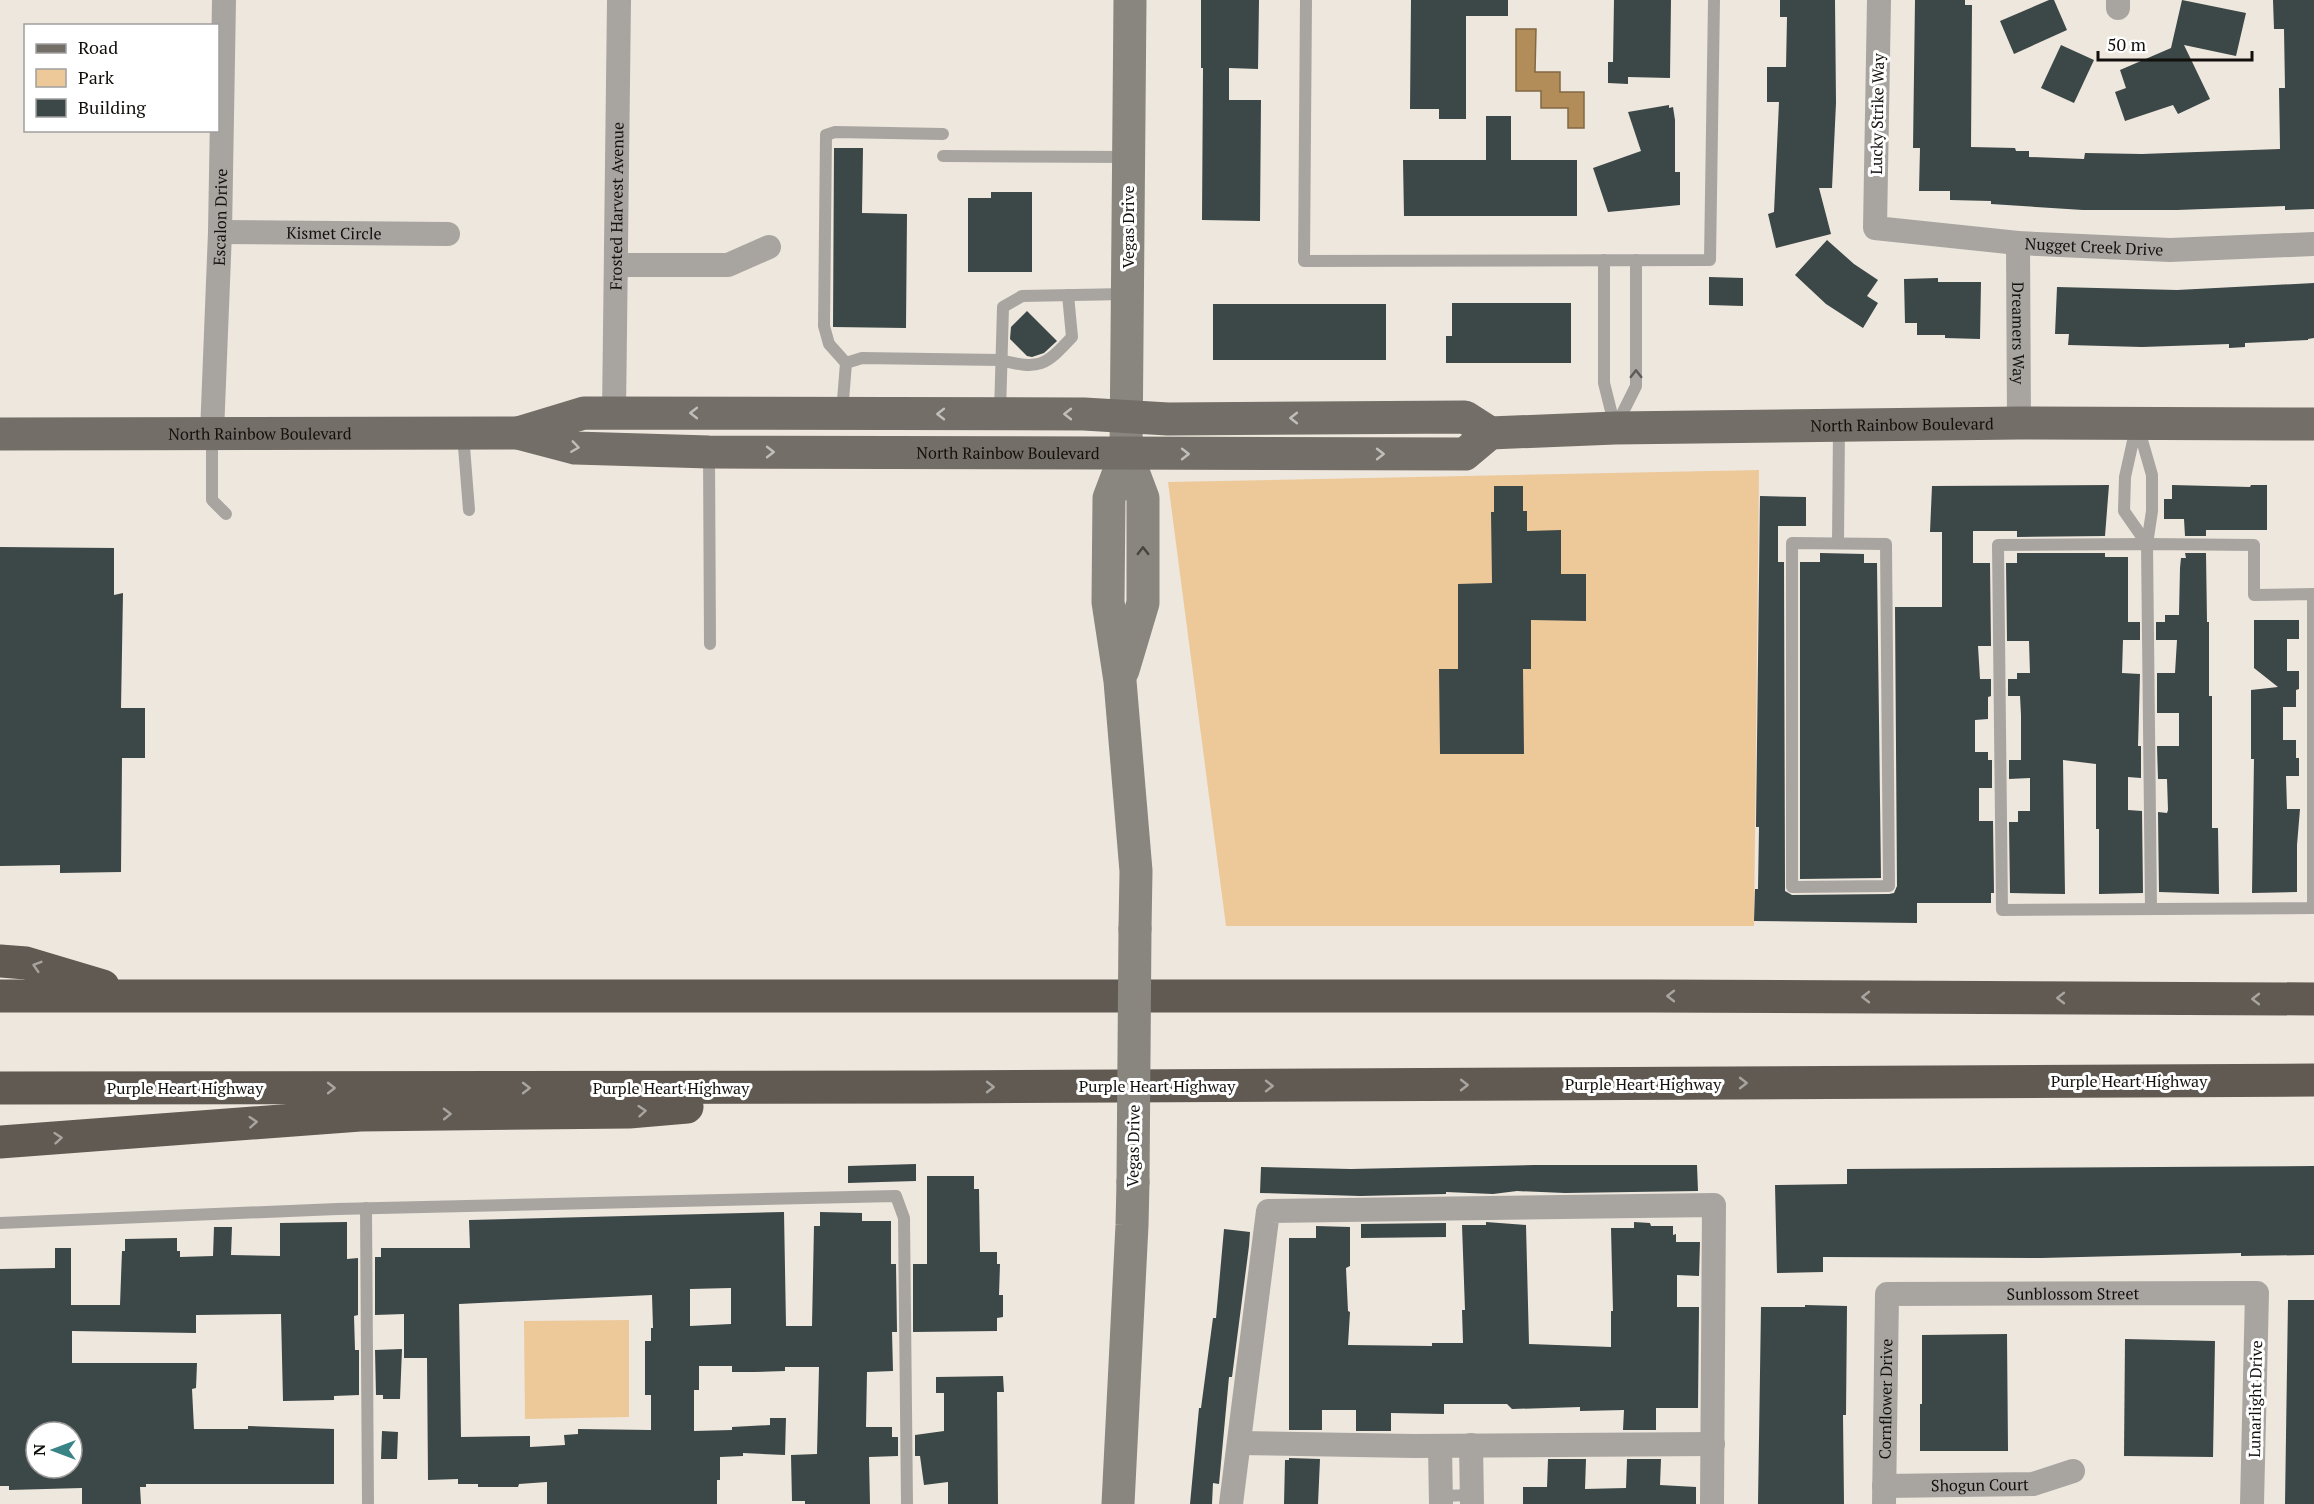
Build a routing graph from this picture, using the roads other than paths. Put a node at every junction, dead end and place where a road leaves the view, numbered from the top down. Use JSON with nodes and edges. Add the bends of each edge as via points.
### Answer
{"nodes":[{"id":1,"x":224,"y":0,"type":"edge"},
{"id":2,"x":619,"y":0,"type":"edge"},
{"id":3,"x":1130,"y":0,"type":"edge"},
{"id":4,"x":1306,"y":0,"type":"edge"},
{"id":5,"x":1714,"y":0,"type":"edge"},
{"id":6,"x":1879,"y":0,"type":"edge"},
{"id":7,"x":943,"y":134,"type":"dead end"},
{"id":8,"x":943,"y":156,"type":"dead end"},
{"id":9,"x":1128,"y":156,"type":"junction"},
{"id":10,"x":1875,"y":228,"type":"joint"},
{"id":11,"x":220,"y":232,"type":"junction"},
{"id":12,"x":448,"y":234,"type":"dead end"},
{"id":13,"x":2018,"y":243,"type":"junction"},
{"id":14,"x":2314,"y":244,"type":"edge"},
{"id":15,"x":769,"y":247,"type":"dead end"},
{"id":16,"x":1604,"y":260,"type":"junction"},
{"id":17,"x":1636,"y":260,"type":"junction"},
{"id":18,"x":616,"y":265,"type":"junction"},
{"id":19,"x":1127,"y":294,"type":"junction"},
{"id":20,"x":1068,"y":295,"type":"junction"},
{"id":21,"x":1000,"y":360,"type":"junction"},
{"id":22,"x":846,"y":363,"type":"junction"},
{"id":23,"x":614,"y":413,"type":"junction"},
{"id":24,"x":842,"y":414,"type":"junction"},
{"id":25,"x":1000,"y":414,"type":"junction"},
{"id":26,"x":1126,"y":416,"type":"junction"},
{"id":27,"x":2019,"y":423,"type":"junction"},
{"id":28,"x":2137,"y":423,"type":"junction"},
{"id":29,"x":2314,"y":424,"type":"edge"},
{"id":30,"x":1839,"y":425,"type":"junction"},
{"id":31,"x":1615,"y":428,"type":"junction"},
{"id":32,"x":212,"y":433,"type":"junction"},
{"id":33,"x":463,"y":433,"type":"junction"},
{"id":34,"x":518,"y":433,"type":"junction"},
{"id":35,"x":1490,"y":433,"type":"junction"},
{"id":36,"x":0,"y":434,"type":"edge"},
{"id":37,"x":709,"y":452,"type":"junction"},
{"id":38,"x":1126,"y":453,"type":"junction"},
{"id":39,"x":469,"y":510,"type":"dead end"},
{"id":40,"x":226,"y":513,"type":"dead end"},
{"id":41,"x":1838,"y":543,"type":"junction"},
{"id":42,"x":2147,"y":544,"type":"junction"},
{"id":43,"x":710,"y":644,"type":"dead end"},
{"id":44,"x":2151,"y":909,"type":"junction"},
{"id":45,"x":0,"y":961,"type":"edge"},
{"id":46,"x":133,"y":995,"type":"junction"},
{"id":47,"x":0,"y":996,"type":"edge"},
{"id":48,"x":2314,"y":999,"type":"edge"},
{"id":49,"x":2314,"y":1080,"type":"edge"},
{"id":50,"x":0,"y":1088,"type":"edge"},
{"id":51,"x":931,"y":1088,"type":"junction"},
{"id":52,"x":0,"y":1142,"type":"edge"},
{"id":53,"x":366,"y":1208,"type":"junction"},
{"id":54,"x":0,"y":1223,"type":"edge"},
{"id":55,"x":2257,"y":1293,"type":"joint"},
{"id":56,"x":1887,"y":1294,"type":"joint"},
{"id":57,"x":1239,"y":1443,"type":"junction"},
{"id":58,"x":1713,"y":1444,"type":"junction"},
{"id":59,"x":1471,"y":1445,"type":"junction"},
{"id":60,"x":1440,"y":1446,"type":"junction"},
{"id":61,"x":2073,"y":1471,"type":"dead end"},
{"id":62,"x":1884,"y":1495,"type":"edge"},
{"id":63,"x":1441,"y":1500,"type":"edge"},
{"id":64,"x":1472,"y":1500,"type":"edge"},
{"id":65,"x":368,"y":1504,"type":"edge"},
{"id":66,"x":907,"y":1504,"type":"edge"},
{"id":67,"x":1118,"y":1504,"type":"edge"},
{"id":68,"x":1231,"y":1504,"type":"edge"},
{"id":69,"x":1712,"y":1504,"type":"edge"},
{"id":70,"x":2252,"y":1504,"type":"edge"}],
"edges":[{"from":1,"to":11,"type":"street","name":"Escalon Drive"},
{"from":2,"to":18,"type":"street","name":"Frosted Harvest Avenue"},
{"from":3,"to":9,"type":"main road","name":"Vegas Drive"},
{"from":4,"to":16,"type":"lane","via":[[1304,261]]},
{"from":5,"to":17,"type":"lane","via":[[1710,260]]},
{"from":6,"to":10,"type":"street","name":"Lucky Strike Way"},
{"from":7,"to":22,"type":"lane","via":[[826,135],[824,326],[829,344]]},
{"from":8,"to":9,"type":"lane"},
{"from":9,"to":19,"type":"main road","name":"Vegas Drive"},
{"from":10,"to":13,"type":"street","name":"Nugget Creek Drive"},
{"from":11,"to":12,"type":"street","name":"Kismet Circle"},
{"from":11,"to":32,"type":"street","name":"Escalon Drive"},
{"from":13,"to":14,"type":"street","name":"Nugget Creek Drive","via":[[2170,250]]},
{"from":13,"to":27,"type":"street","name":"Dreamers Way"},
{"from":15,"to":18,"type":"street","via":[[728,265]]},
{"from":16,"to":17,"type":"lane"},
{"from":16,"to":31,"type":"lane","via":[[1604,383]]},
{"from":31,"to":17,"type":"lane","one_way":true,"via":[[1635,386]]},
{"from":18,"to":23,"type":"street","name":"Frosted Harvest Avenue"},
{"from":19,"to":20,"type":"lane"},
{"from":19,"to":26,"type":"main road","name":"Vegas Drive"},
{"from":20,"to":21,"type":"lane","via":[[1022,296],[1003,307]]},
{"from":20,"to":21,"type":"lane","via":[[1072,337],[1055,356],[1043,364]]},
{"from":21,"to":22,"type":"lane","via":[[862,358]]},
{"from":21,"to":25,"type":"lane"},
{"from":22,"to":24,"type":"lane"},
{"from":24,"to":23,"type":"main road","name":"North Rainbow Boulevard","one_way":true},
{"from":23,"to":34,"type":"main road","name":"North Rainbow Boulevard","via":[[584,413]]},
{"from":25,"to":24,"type":"main road","name":"North Rainbow Boulevard","one_way":true},
{"from":26,"to":25,"type":"main road","name":"North Rainbow Boulevard","one_way":true},
{"from":35,"to":26,"type":"main road","name":"North Rainbow Boulevard","one_way":true,"via":[[1466,417]]},
{"from":26,"to":38,"type":"main road","name":"Vegas Drive"},
{"from":27,"to":28,"type":"main road","name":"North Rainbow Boulevard"},
{"from":27,"to":30,"type":"main road","name":"North Rainbow Boulevard"},
{"from":28,"to":29,"type":"main road","name":"North Rainbow Boulevard"},
{"from":28,"to":42,"type":"lane","via":[[2152,475]]},
{"from":28,"to":42,"type":"lane","via":[[2125,477],[2124,511]]},
{"from":30,"to":31,"type":"main road","name":"North Rainbow Boulevard"},
{"from":30,"to":41,"type":"lane"},
{"from":31,"to":35,"type":"main road","name":"North Rainbow Boulevard"},
{"from":32,"to":33,"type":"main road","name":"North Rainbow Boulevard"},
{"from":32,"to":36,"type":"main road","name":"North Rainbow Boulevard"},
{"from":32,"to":40,"type":"lane","via":[[212,500]]},
{"from":33,"to":34,"type":"main road","name":"North Rainbow Boulevard"},
{"from":33,"to":39,"type":"lane"},
{"from":34,"to":37,"type":"main road","name":"North Rainbow Boulevard","one_way":true,"via":[[575,448]]},
{"from":38,"to":35,"type":"main road","name":"North Rainbow Boulevard","one_way":true,"via":[[1466,454]]},
{"from":37,"to":38,"type":"main road","name":"North Rainbow Boulevard","one_way":true},
{"from":37,"to":43,"type":"lane"},
{"from":38,"to":67,"type":"main road","name":"Vegas Drive","bridge":true,"via":[[1143,498],[1143,603],[1120,681],[1136,871],[1132,1237]]},
{"from":41,"to":41,"type":"lane","via":[[1792,543],[1792,887],[1889,886],[1886,544]]},
{"from":42,"to":44,"type":"lane"},
{"from":42,"to":44,"type":"lane","via":[[1998,545],[2002,910]]},
{"from":42,"to":44,"type":"lane","via":[[2254,545],[2254,595],[2313,594],[2313,908]]},
{"from":46,"to":45,"type":"highway","one_way":true,"via":[[26,963]]},
{"from":46,"to":47,"type":"highway"},
{"from":48,"to":46,"type":"highway","one_way":true},
{"from":51,"to":49,"type":"highway","name":"Purple Heart Highway","one_way":true},
{"from":50,"to":51,"type":"highway","name":"Purple Heart Highway","one_way":true},
{"from":52,"to":51,"type":"highway","one_way":true,"via":[[360,1115],[629,1112]]},
{"from":53,"to":54,"type":"lane"},
{"from":53,"to":65,"type":"lane"},
{"from":53,"to":66,"type":"lane","via":[[896,1196],[904,1218]]},
{"from":55,"to":56,"type":"street","name":"Sunblossom Street"},
{"from":55,"to":70,"type":"street","name":"Lunarlight Drive"},
{"from":56,"to":62,"type":"street","name":"Cornflower Drive"},
{"from":57,"to":58,"type":"street","via":[[1268,1211],[1714,1205]]},
{"from":57,"to":60,"type":"street"},
{"from":57,"to":68,"type":"street"},
{"from":58,"to":59,"type":"street"},
{"from":58,"to":69,"type":"street"},
{"from":59,"to":60,"type":"street"},
{"from":59,"to":64,"type":"street"},
{"from":60,"to":63,"type":"street"},
{"from":61,"to":62,"type":"street","name":"Shogun Court","via":[[2033,1484]]},
{"from":63,"to":64,"type":"lane"}]}
